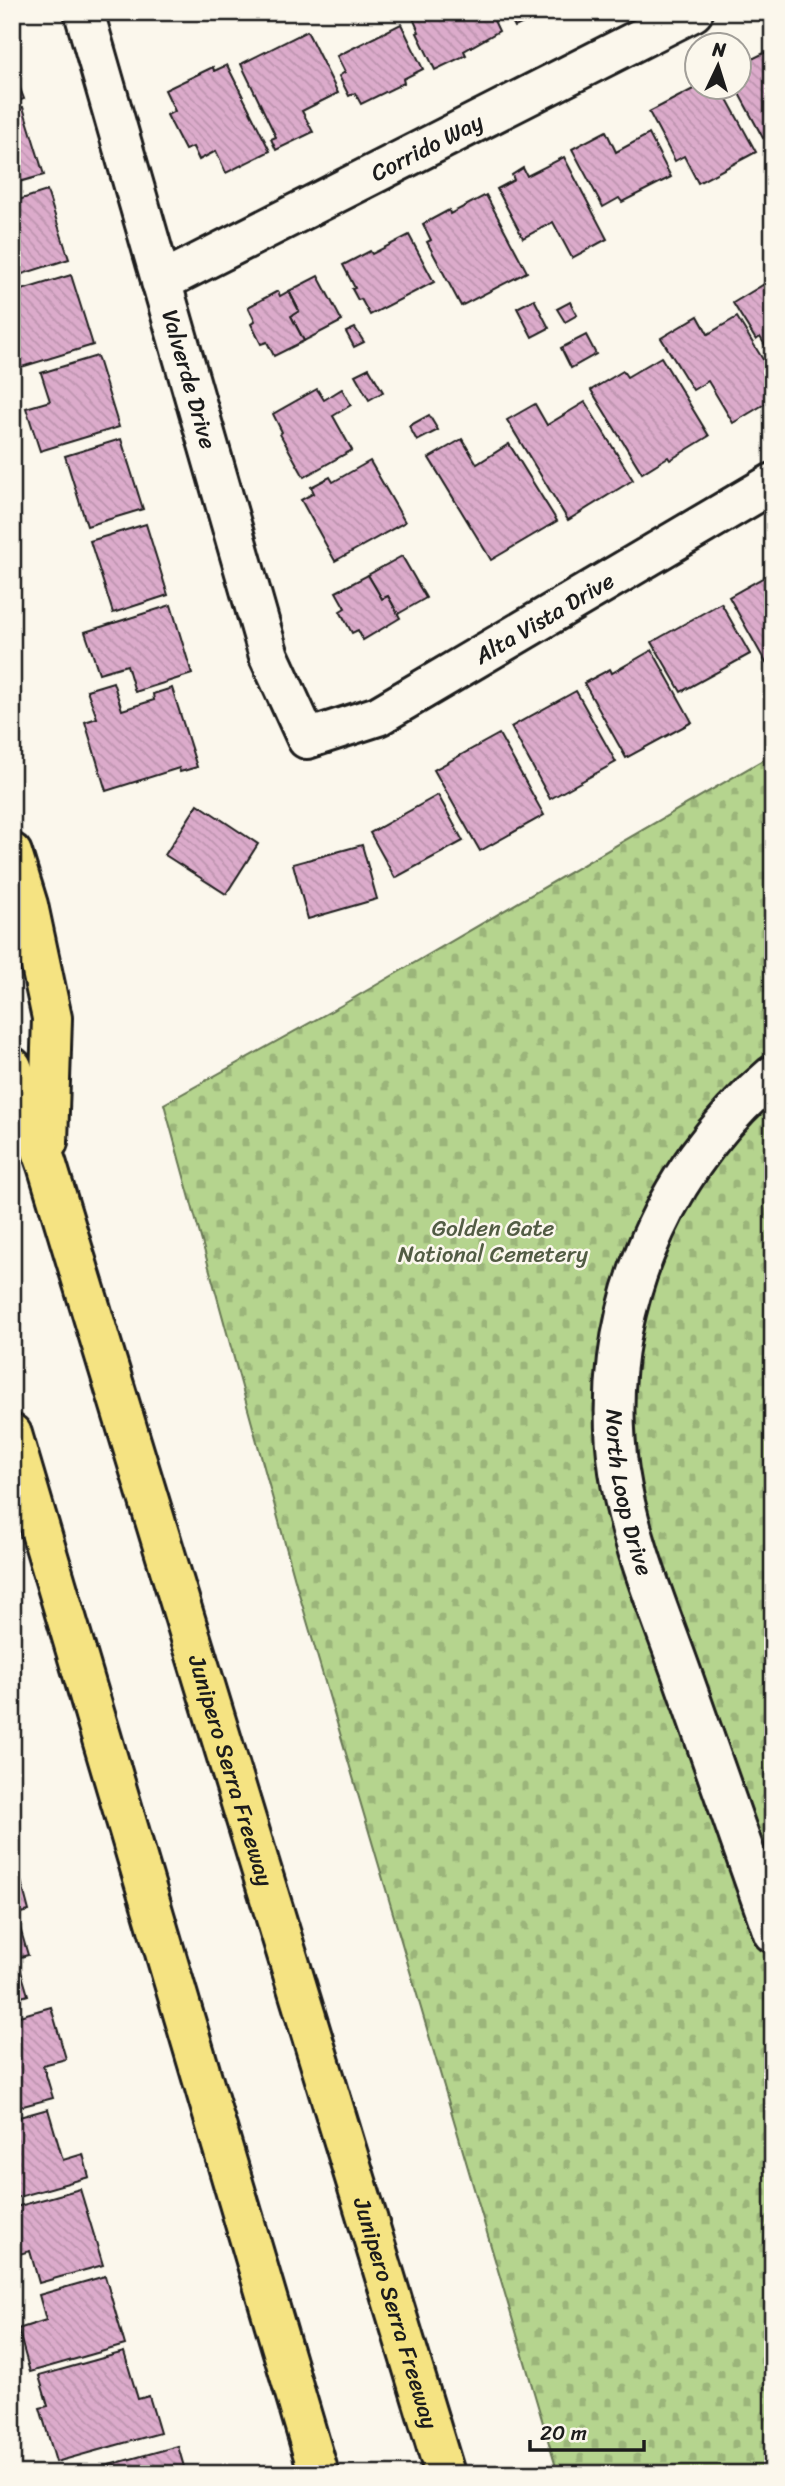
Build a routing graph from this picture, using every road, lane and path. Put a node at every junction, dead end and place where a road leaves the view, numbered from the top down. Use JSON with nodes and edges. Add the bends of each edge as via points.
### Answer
{"nodes":[{"id":1,"x":85,"y":12,"type":"edge"},
{"id":2,"x":693,"y":12,"type":"edge"},
{"id":3,"x":160,"y":282,"type":"junction"},
{"id":4,"x":773,"y":483,"type":"edge"},
{"id":5,"x":307,"y":739,"type":"joint"},
{"id":6,"x":12,"y":853,"type":"edge"},
{"id":7,"x":12,"y":1067,"type":"edge"},
{"id":8,"x":773,"y":1075,"type":"edge"},
{"id":9,"x":47,"y":1165,"type":"junction"},
{"id":10,"x":12,"y":1434,"type":"edge"},
{"id":11,"x":766,"y":1893,"type":"edge"},
{"id":12,"x":773,"y":1933,"type":"edge"},
{"id":13,"x":319,"y":2474,"type":"edge"},
{"id":14,"x":445,"y":2474,"type":"edge"}],
"edges":[{"from":1,"to":3,"type":"street","name":"Valverde Drive"},
{"from":2,"to":3,"type":"street","name":"Corrido Way"},
{"from":3,"to":5,"type":"street","name":"Valverde Drive","via":[[269,656]]},
{"from":4,"to":5,"type":"street","name":"Alta Vista Drive","via":[[378,716]]},
{"from":6,"to":9,"type":"highway","via":[[31,916],[52,1018]]},
{"from":7,"to":9,"type":"highway","name":"Junipero Serra Freeway"},
{"from":8,"to":11,"type":"street","name":"North Loop Drive","via":[[714,1133],[668,1201],[626,1311],[615,1387],[619,1471],[638,1551]]},
{"from":9,"to":14,"type":"highway","name":"Junipero Serra Freeway"},
{"from":10,"to":13,"type":"highway"},
{"from":11,"to":12,"type":"street","name":"North Loop Drive"}]}
